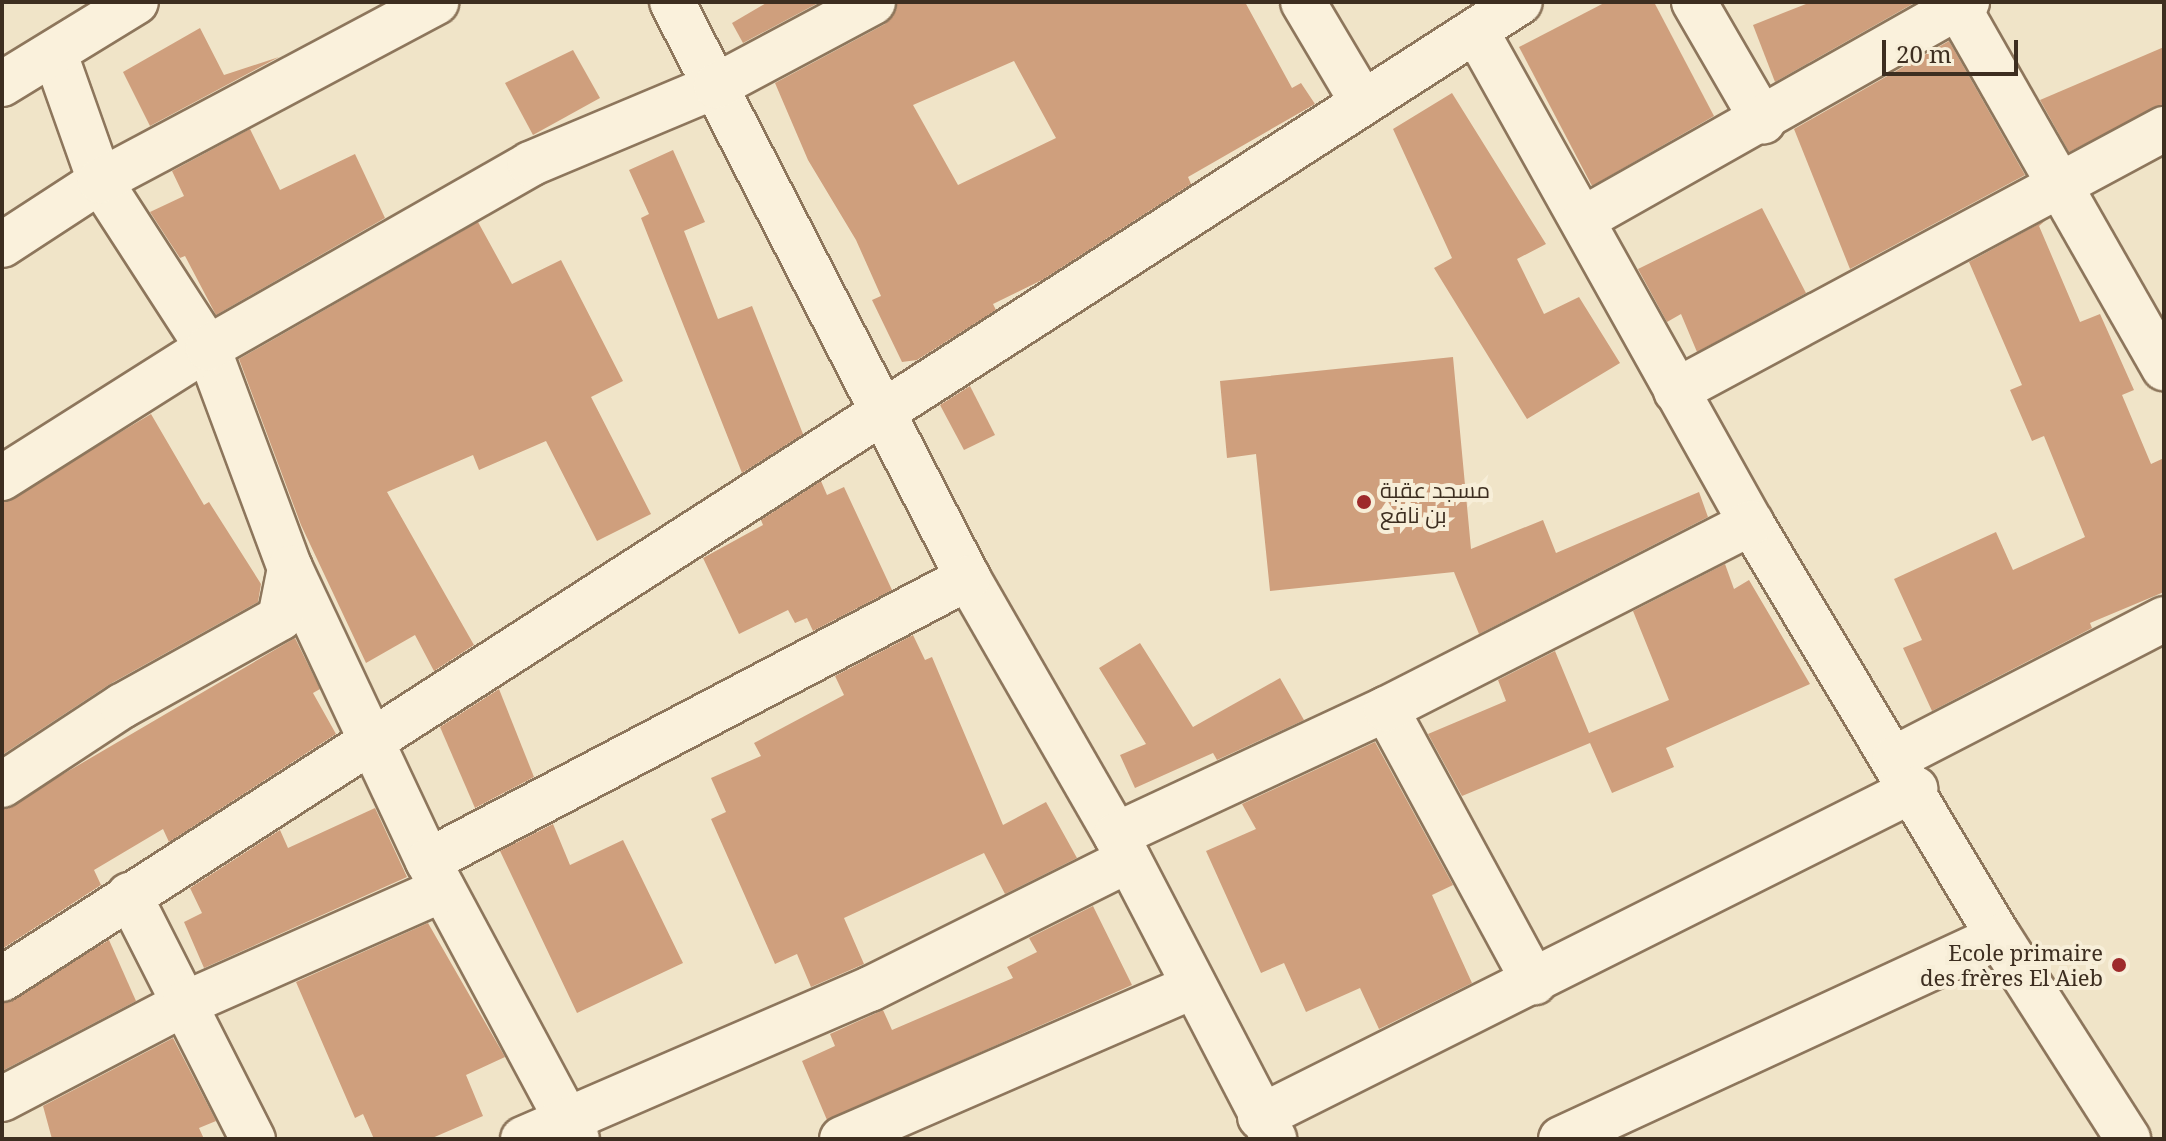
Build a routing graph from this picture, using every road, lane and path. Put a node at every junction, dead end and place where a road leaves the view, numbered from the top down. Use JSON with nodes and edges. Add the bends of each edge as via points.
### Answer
{"nodes":[{"id":1,"x":136,"y":2,"type":"edge"},
{"id":2,"x":672,"y":2,"type":"edge"},
{"id":3,"x":873,"y":2,"type":"edge"},
{"id":4,"x":1303,"y":2,"type":"edge"},
{"id":5,"x":1520,"y":2,"type":"edge"},
{"id":6,"x":1694,"y":2,"type":"edge"},
{"id":7,"x":423,"y":5,"type":"edge"},
{"id":8,"x":1963,"y":5,"type":"edge"},
{"id":9,"x":83,"y":14,"type":"edge"},
{"id":10,"x":1476,"y":31,"type":"junction"},
{"id":11,"x":55,"y":54,"type":"junction"},
{"id":12,"x":2,"y":84,"type":"edge"},
{"id":13,"x":716,"y":86,"type":"junction"},
{"id":14,"x":1363,"y":103,"type":"junction"},
{"id":15,"x":1763,"y":121,"type":"junction"},
{"id":16,"x":2164,"y":129,"type":"edge"},
{"id":17,"x":100,"y":181,"type":"junction"},
{"id":18,"x":2059,"y":183,"type":"junction"},
{"id":19,"x":1585,"y":218,"type":"junction"},
{"id":20,"x":2,"y":245,"type":"edge"},
{"id":21,"x":208,"y":348,"type":"junction"},
{"id":22,"x":2164,"y":368,"type":"edge"},
{"id":23,"x":1676,"y":391,"type":"junction"},
{"id":24,"x":883,"y":412,"type":"junction"},
{"id":25,"x":2,"y":478,"type":"edge"},
{"id":26,"x":1751,"y":523,"type":"junction"},
{"id":27,"x":290,"y":568,"type":"junction"},
{"id":28,"x":968,"y":578,"type":"junction"},
{"id":29,"x":2164,"y":619,"type":"edge"},
{"id":30,"x":1386,"y":709,"type":"junction"},
{"id":31,"x":373,"y":739,"type":"junction"},
{"id":32,"x":1905,"y":774,"type":"junction"},
{"id":33,"x":2,"y":785,"type":"edge"},
{"id":34,"x":1123,"y":848,"type":"junction"},
{"id":35,"x":436,"y":875,"type":"junction"},
{"id":36,"x":129,"y":895,"type":"junction"},
{"id":37,"x":1999,"y":937,"type":"junction"},
{"id":38,"x":2,"y":979,"type":"edge"},
{"id":39,"x":1534,"y":982,"type":"junction"},
{"id":40,"x":1191,"y":987,"type":"junction"},
{"id":41,"x":184,"y":1004,"type":"junction"},
{"id":42,"x":2,"y":1099,"type":"edge"},
{"id":43,"x":930,"y":1122,"type":"edge"},
{"id":44,"x":572,"y":1128,"type":"edge"},
{"id":45,"x":1267,"y":1128,"type":"edge"},
{"id":46,"x":1583,"y":1134,"type":"edge"},
{"id":47,"x":253,"y":1139,"type":"edge"},
{"id":48,"x":523,"y":1139,"type":"edge"},
{"id":49,"x":842,"y":1139,"type":"edge"},
{"id":50,"x":2128,"y":1139,"type":"edge"}],
"edges":[{"from":1,"to":9,"type":"street"},
{"from":2,"to":13,"type":"street"},
{"from":3,"to":13,"type":"street"},
{"from":4,"to":14,"type":"street"},
{"from":5,"to":10,"type":"street"},
{"from":6,"to":15,"type":"street"},
{"from":7,"to":17,"type":"street"},
{"from":8,"to":15,"type":"street"},
{"from":8,"to":18,"type":"street"},
{"from":9,"to":11,"type":"street"},
{"from":10,"to":14,"type":"street"},
{"from":10,"to":19,"type":"street"},
{"from":11,"to":12,"type":"street"},
{"from":11,"to":17,"type":"street"},
{"from":13,"to":21,"type":"street","via":[[530,164]]},
{"from":13,"to":24,"type":"street"},
{"from":14,"to":24,"type":"street"},
{"from":15,"to":19,"type":"street"},
{"from":16,"to":18,"type":"street"},
{"from":17,"to":20,"type":"street"},
{"from":17,"to":21,"type":"street"},
{"from":18,"to":22,"type":"street"},
{"from":18,"to":23,"type":"street"},
{"from":19,"to":23,"type":"street"},
{"from":21,"to":25,"type":"street"},
{"from":21,"to":27,"type":"street"},
{"from":23,"to":26,"type":"street"},
{"from":24,"to":28,"type":"street"},
{"from":24,"to":31,"type":"street"},
{"from":26,"to":30,"type":"street"},
{"from":26,"to":32,"type":"street"},
{"from":27,"to":31,"type":"street"},
{"from":27,"to":33,"type":"street","via":[[280,618],[122,706]]},
{"from":28,"to":34,"type":"street"},
{"from":28,"to":35,"type":"street"},
{"from":29,"to":32,"type":"street"},
{"from":30,"to":34,"type":"street"},
{"from":30,"to":39,"type":"street"},
{"from":31,"to":35,"type":"street"},
{"from":31,"to":36,"type":"street"},
{"from":32,"to":37,"type":"street"},
{"from":32,"to":39,"type":"street"},
{"from":34,"to":40,"type":"street"},
{"from":34,"to":44,"type":"street","via":[[870,989]]},
{"from":35,"to":41,"type":"street"},
{"from":35,"to":44,"type":"street"},
{"from":36,"to":38,"type":"street"},
{"from":36,"to":41,"type":"street"},
{"from":37,"to":46,"type":"street"},
{"from":37,"to":50,"type":"street"},
{"from":39,"to":45,"type":"street"},
{"from":40,"to":43,"type":"street"},
{"from":40,"to":45,"type":"street"},
{"from":41,"to":42,"type":"street"},
{"from":41,"to":47,"type":"street"},
{"from":43,"to":49,"type":"street"},
{"from":44,"to":48,"type":"street"}]}
